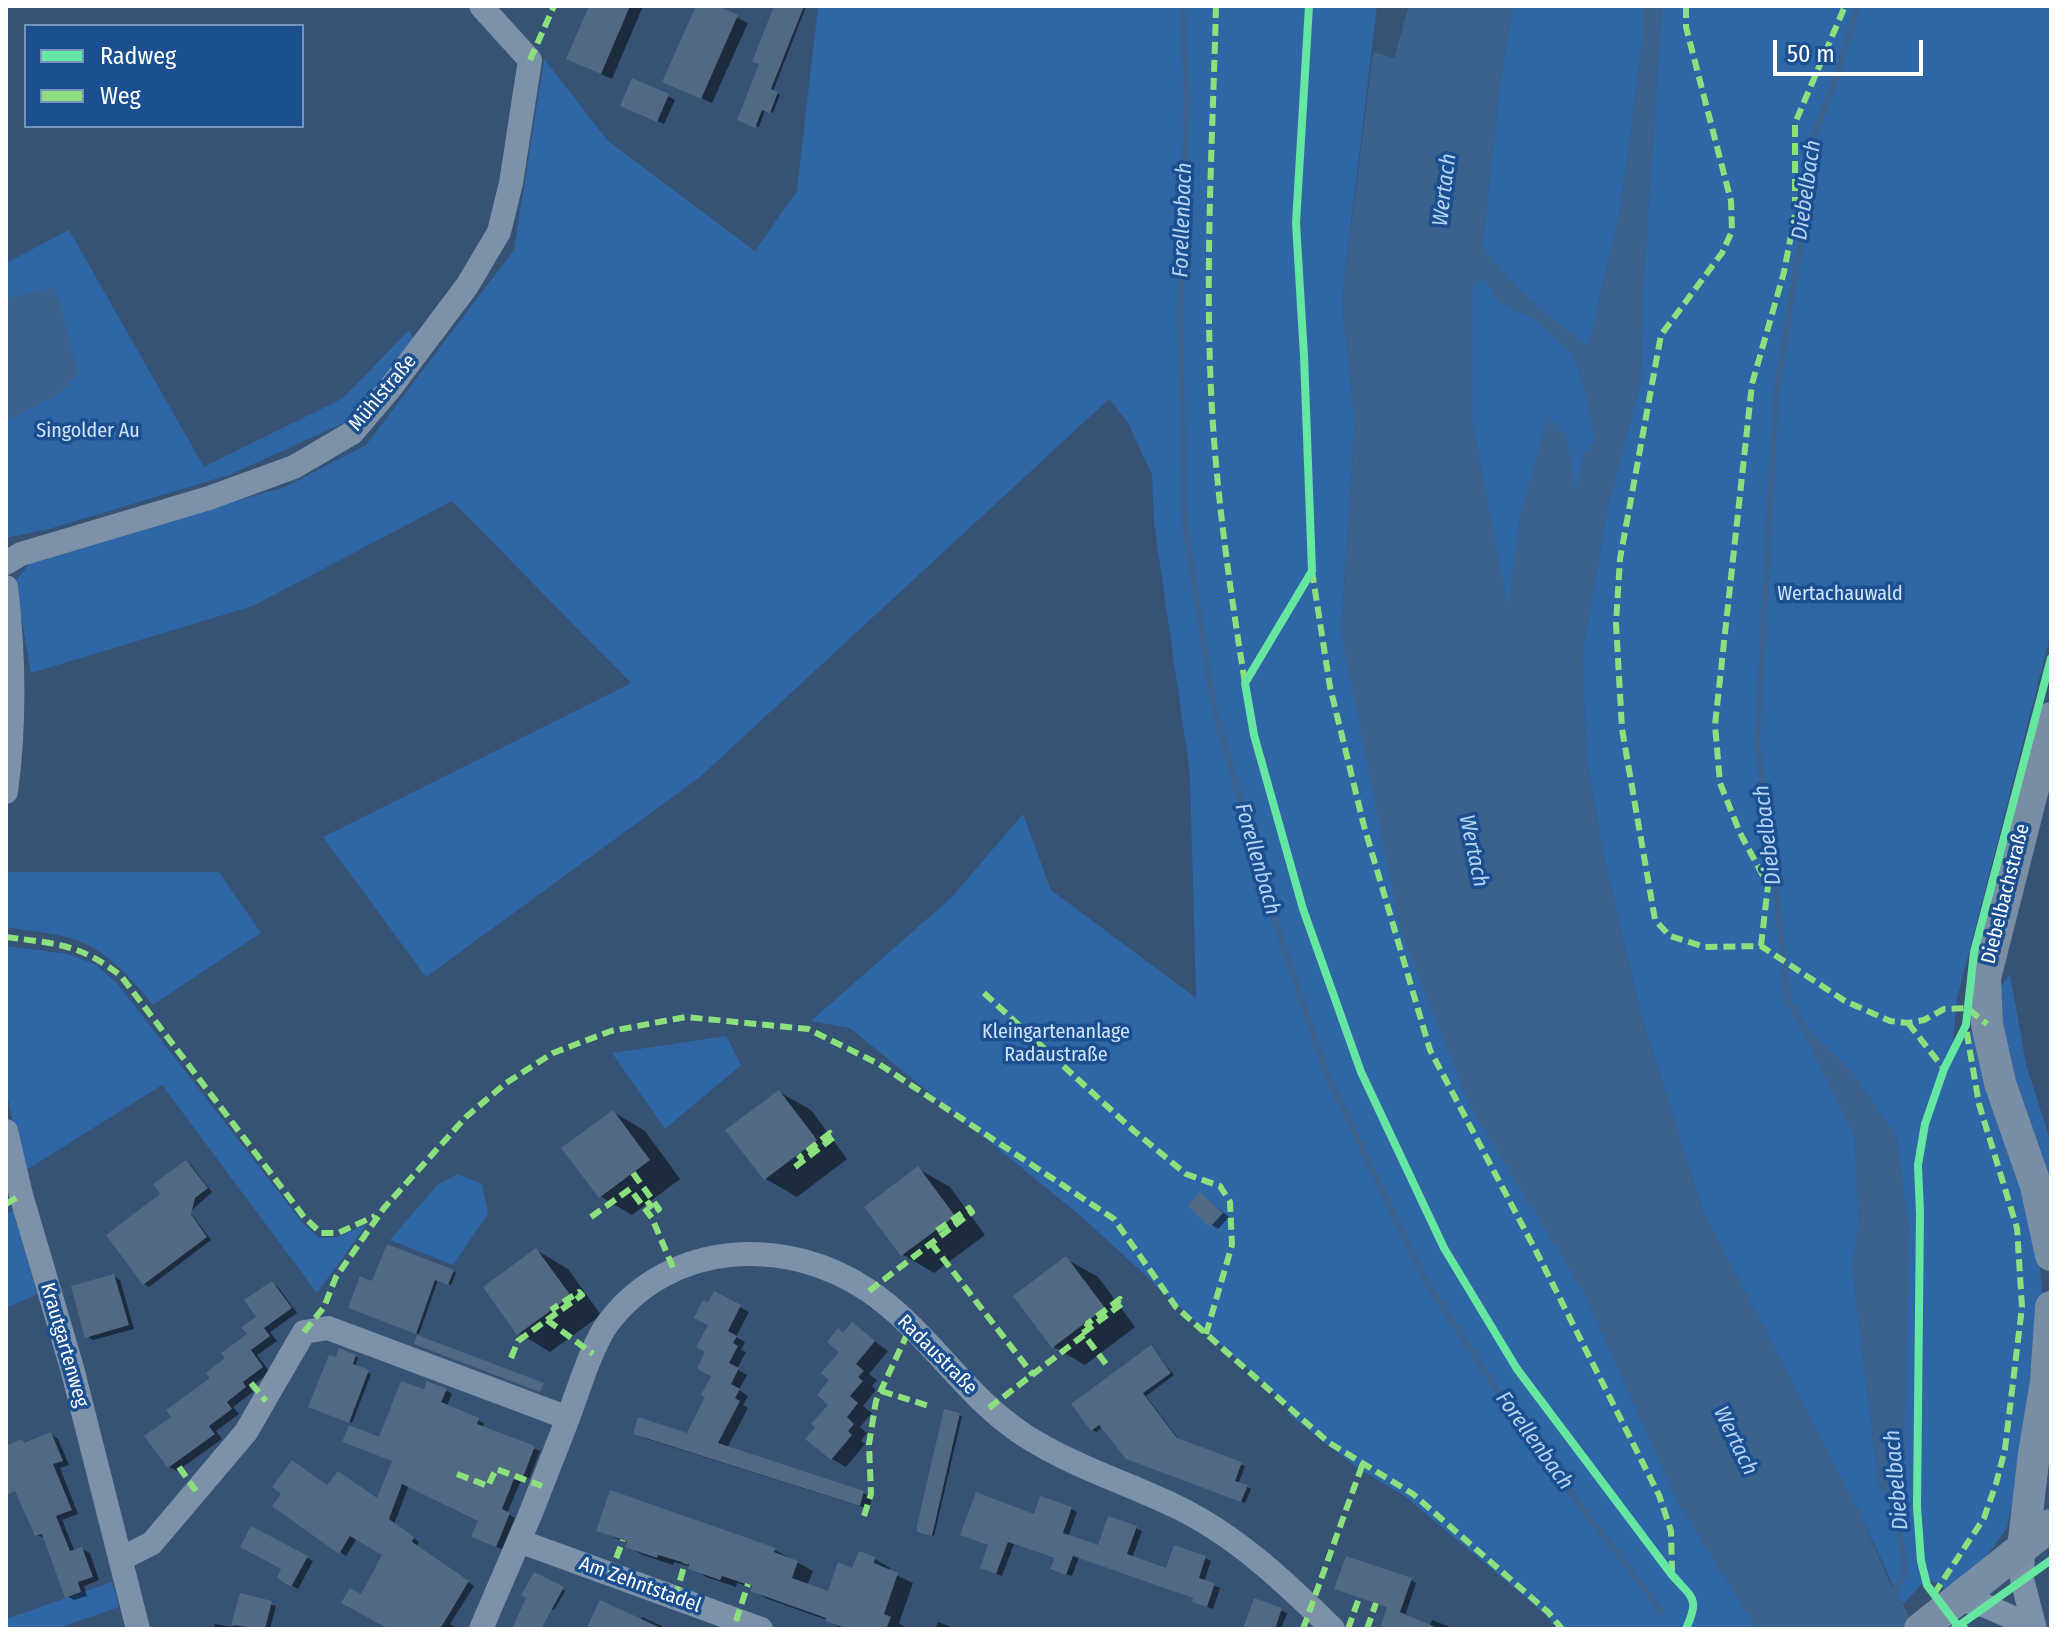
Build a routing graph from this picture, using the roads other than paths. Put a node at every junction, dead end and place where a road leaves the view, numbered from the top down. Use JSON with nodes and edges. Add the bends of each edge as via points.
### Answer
{"nodes":[{"id":1,"x":481,"y":6,"type":"edge"},
{"id":2,"x":6,"y":563,"type":"edge"},
{"id":3,"x":6,"y":587,"type":"edge"},
{"id":4,"x":2051,"y":718,"type":"edge"},
{"id":5,"x":6,"y":792,"type":"edge"},
{"id":6,"x":6,"y":1131,"type":"edge"},
{"id":7,"x":2051,"y":1255,"type":"edge"},
{"id":8,"x":2051,"y":1307,"type":"edge"},
{"id":9,"x":568,"y":1418,"type":"junction"},
{"id":10,"x":2042,"y":1460,"type":"edge"},
{"id":11,"x":2051,"y":1525,"type":"edge"},
{"id":12,"x":519,"y":1541,"type":"junction"},
{"id":13,"x":2023,"y":1548,"type":"junction"},
{"id":14,"x":121,"y":1559,"type":"junction"},
{"id":15,"x":1958,"y":1599,"type":"junction"},
{"id":16,"x":1924,"y":1626,"type":"edge"},
{"id":17,"x":2035,"y":1628,"type":"edge"},
{"id":18,"x":138,"y":1629,"type":"edge"},
{"id":19,"x":481,"y":1629,"type":"edge"},
{"id":20,"x":761,"y":1629,"type":"edge"},
{"id":21,"x":1333,"y":1629,"type":"edge"}],
"edges":[{"from":1,"to":2,"type":"street","name":"Mühlstraße","via":[[530,60],[511,183],[499,232],[467,286],[388,391],[352,433],[294,467]]},
{"from":3,"to":5,"type":"street","via":[[12,751]]},
{"from":4,"to":7,"type":"street","name":"Diebelbachstraße","via":[[1985,978],[1987,1024],[2000,1083],[2036,1186]]},
{"from":6,"to":14,"type":"street","name":"Krautgartenweg"},
{"from":8,"to":10,"type":"street"},
{"from":9,"to":12,"type":"street","name":"Radaustraße"},
{"from":9,"to":14,"type":"street","via":[[328,1328],[304,1332],[246,1432],[152,1543]]},
{"from":9,"to":21,"type":"street","name":"Radaustraße","via":[[605,1326],[642,1288],[704,1258],[731,1253],[794,1259],[869,1291],[911,1326],[989,1408],[1039,1444],[1222,1532]]},
{"from":10,"to":13,"type":"street"},
{"from":11,"to":13,"type":"street"},
{"from":12,"to":19,"type":"street","name":"Radaustraße"},
{"from":12,"to":20,"type":"street","name":"Am Zehntstadel"},
{"from":13,"to":15,"type":"street"},
{"from":13,"to":17,"type":"street","via":[[2022,1579]]},
{"from":14,"to":18,"type":"street","name":"Krautgartenweg"},
{"from":15,"to":16,"type":"street"},
{"from":15,"to":17,"type":"street"}]}
